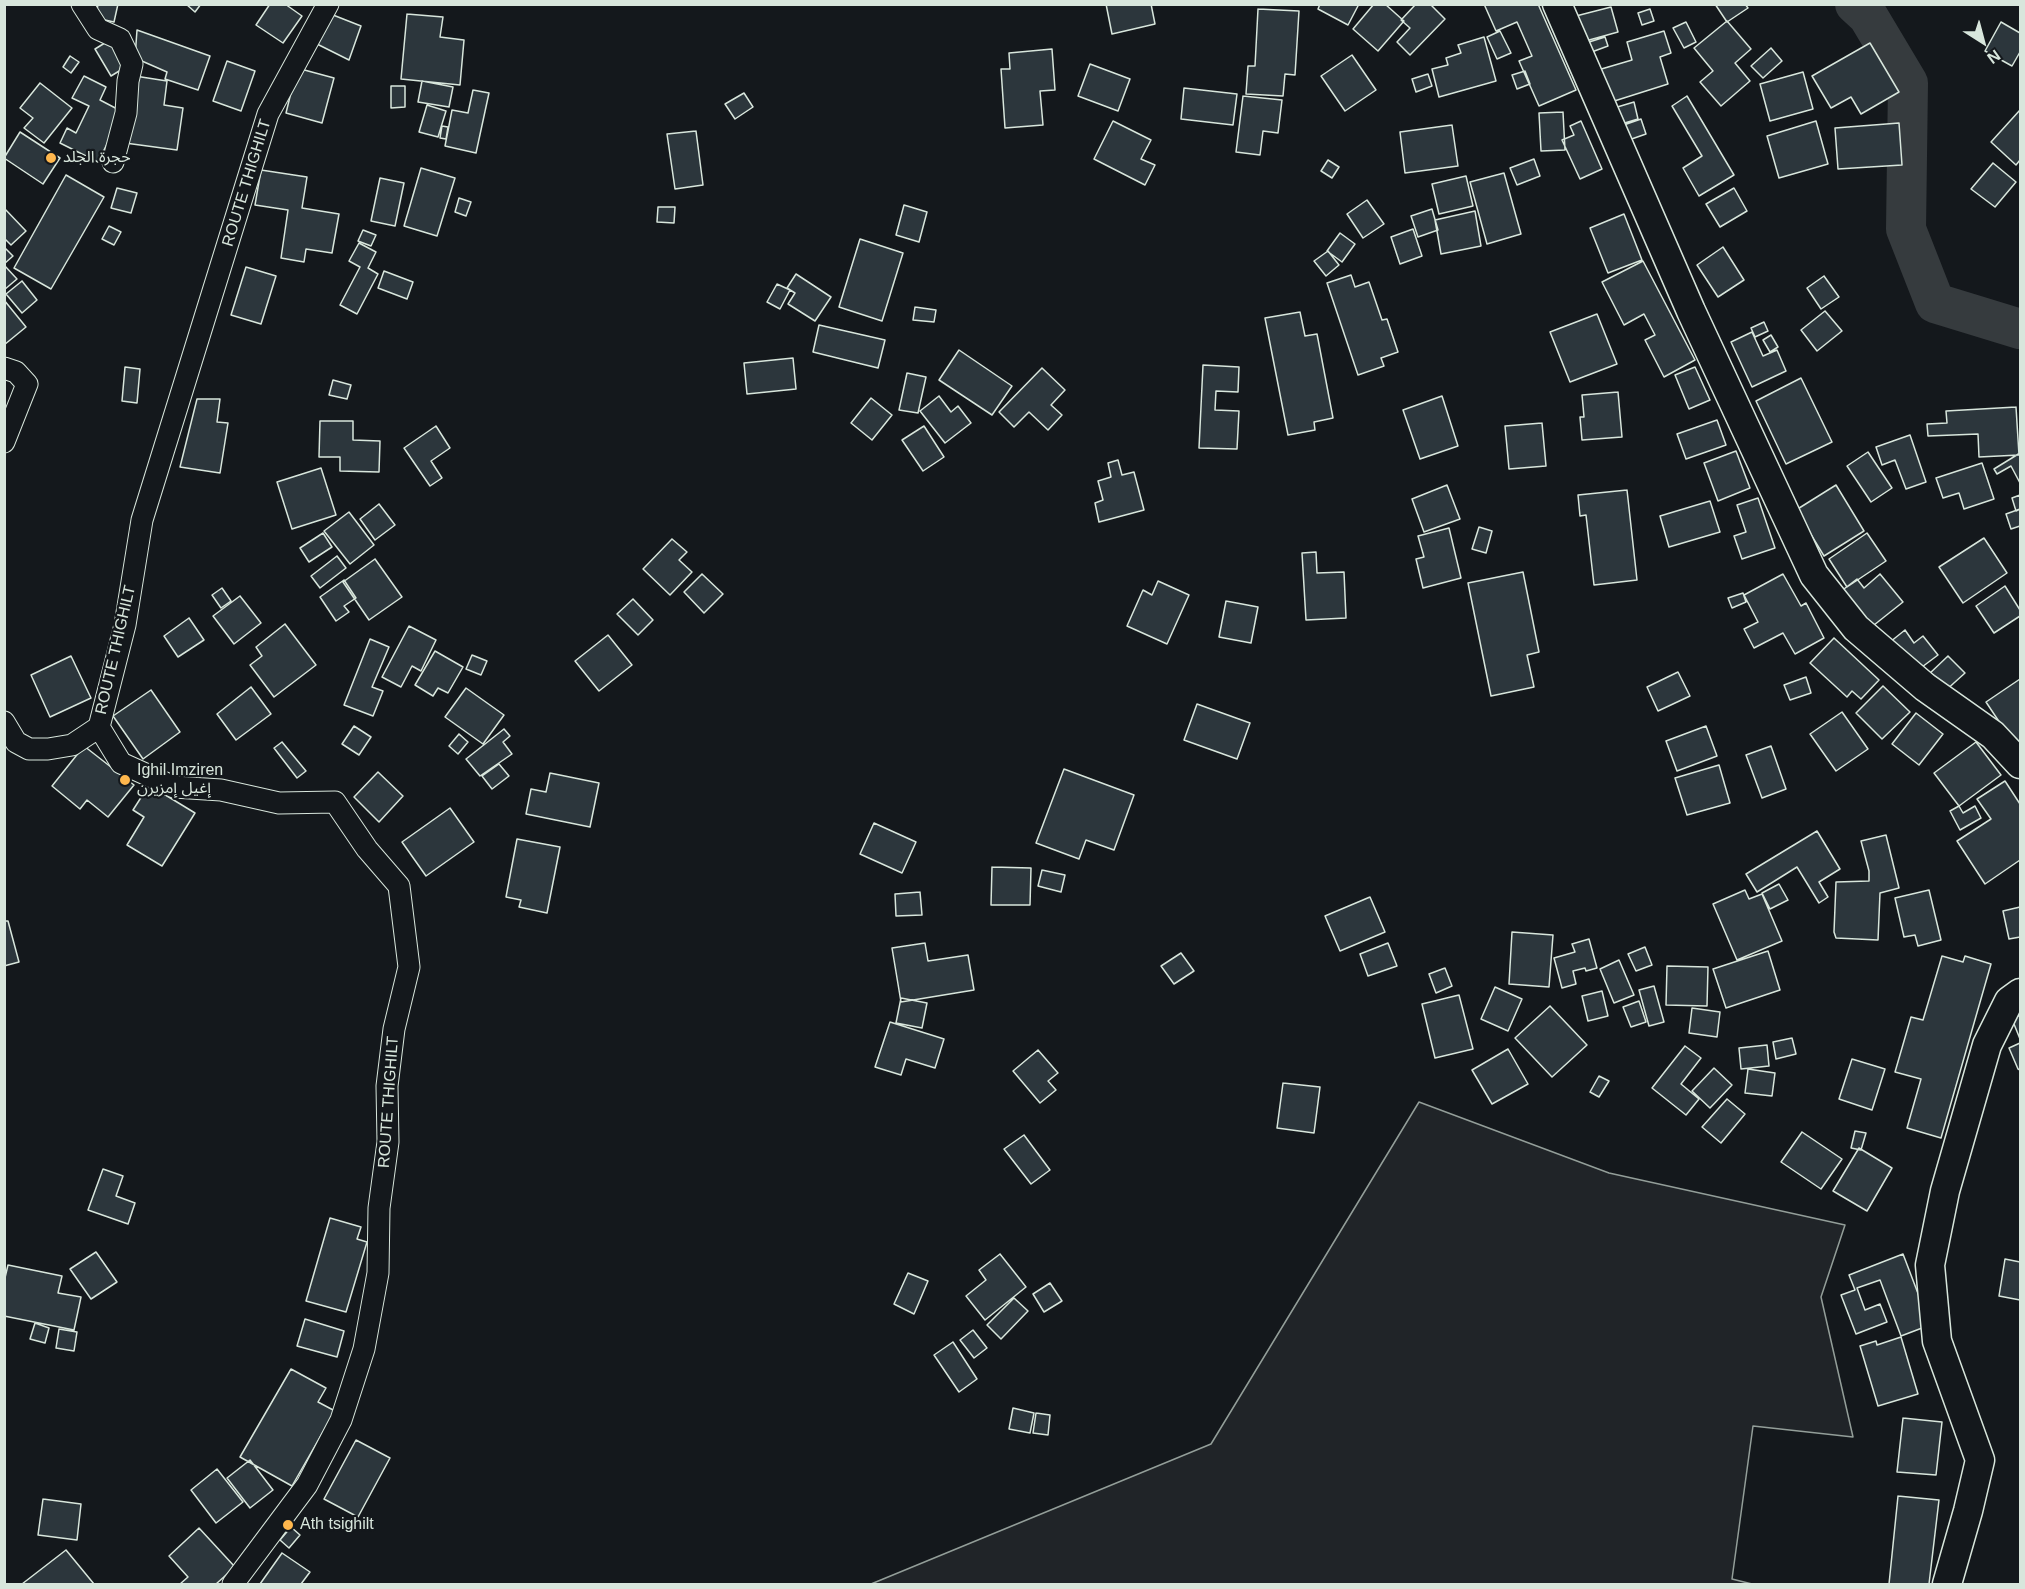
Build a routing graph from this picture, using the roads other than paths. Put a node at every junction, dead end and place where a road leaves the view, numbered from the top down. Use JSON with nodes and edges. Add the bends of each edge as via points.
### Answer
{"nodes":[{"id":1,"x":82,"y":4,"type":"edge"},
{"id":2,"x":328,"y":4,"type":"edge"},
{"id":3,"x":1557,"y":4,"type":"edge"},
{"id":4,"x":112,"y":162,"type":"dead end"},
{"id":5,"x":4,"y":368,"type":"edge"},
{"id":6,"x":4,"y":442,"type":"edge"},
{"id":7,"x":4,"y":722,"type":"edge"},
{"id":8,"x":99,"y":727,"type":"junction"},
{"id":9,"x":2020,"y":764,"type":"edge"},
{"id":10,"x":2020,"y":993,"type":"edge"},
{"id":11,"x":233,"y":1584,"type":"edge"},
{"id":12,"x":1947,"y":1584,"type":"edge"}],
"edges":[{"from":1,"to":4,"type":"street","via":[[98,29],[120,39],[132,64],[126,113]]},
{"from":2,"to":8,"type":"street","name":"ROUTE THIGHILT","via":[[268,114],[142,520],[125,626]]},
{"from":3,"to":9,"type":"main road","via":[[1691,311],[1814,575],[1856,628],[1925,687],[1993,735]]},
{"from":5,"to":6,"type":"street","via":[[16,372],[27,384]]},
{"from":7,"to":8,"type":"street","via":[[16,742],[29,749],[72,745]]},
{"from":8,"to":11,"type":"street","name":"ROUTE THIGHILT","via":[[121,763],[174,787],[221,790],[279,803],[335,802],[367,849],[399,886],[409,967],[394,1029],[387,1086],[388,1142],[379,1208],[378,1273],[364,1349],[340,1420],[307,1485]]},
{"from":10,"to":12,"type":"main road","via":[[2009,1001],[1987,1045],[1945,1191],[1930,1265],[1937,1341],[1980,1460]]}]}
